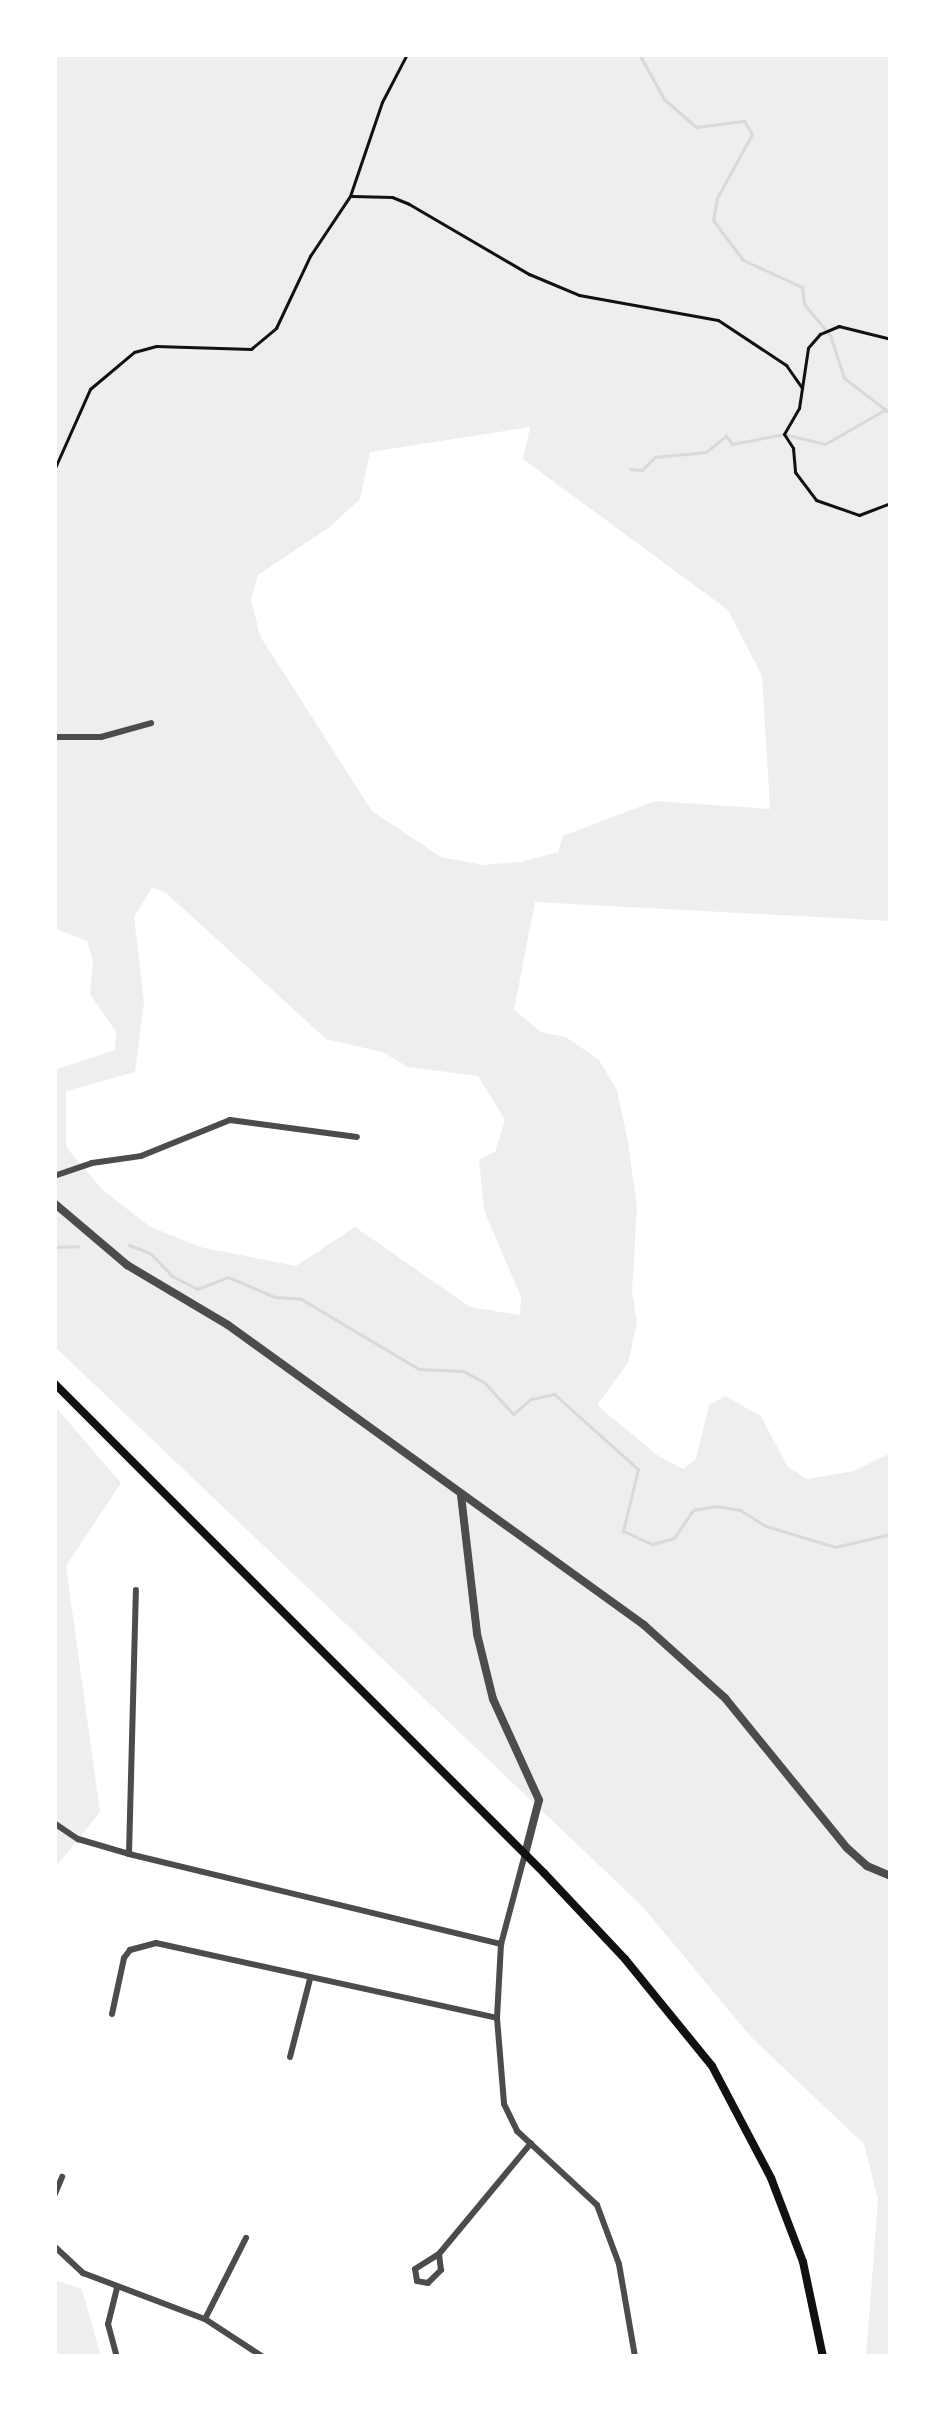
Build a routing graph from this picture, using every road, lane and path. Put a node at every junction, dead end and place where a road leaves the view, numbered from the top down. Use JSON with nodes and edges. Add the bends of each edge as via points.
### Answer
{"nodes":[{"id":1,"x":407,"y":54,"type":"edge"},
{"id":2,"x":350,"y":196,"type":"junction"},
{"id":3,"x":891,"y":339,"type":"edge"},
{"id":4,"x":802,"y":388,"type":"junction"},
{"id":5,"x":54,"y":470,"type":"edge"},
{"id":6,"x":891,"y":503,"type":"edge"},
{"id":7,"x":151,"y":723,"type":"dead end"},
{"id":8,"x":54,"y":737,"type":"edge"},
{"id":9,"x":357,"y":1137,"type":"dead end"},
{"id":10,"x":54,"y":1176,"type":"edge"},
{"id":11,"x":54,"y":1203,"type":"edge"},
{"id":12,"x":54,"y":1383,"type":"edge"},
{"id":13,"x":461,"y":1494,"type":"junction"},
{"id":14,"x":136,"y":1590,"type":"dead end"},
{"id":15,"x":54,"y":1823,"type":"edge"},
{"id":16,"x":129,"y":1854,"type":"junction"},
{"id":17,"x":525,"y":1854,"type":"junction"},
{"id":18,"x":891,"y":1876,"type":"edge"},
{"id":19,"x":501,"y":1945,"type":"junction"},
{"id":20,"x":310,"y":1979,"type":"junction"},
{"id":21,"x":112,"y":2014,"type":"dead end"},
{"id":22,"x":497,"y":2018,"type":"junction"},
{"id":23,"x":290,"y":2057,"type":"dead end"},
{"id":24,"x":531,"y":2143,"type":"junction"},
{"id":25,"x":62,"y":2177,"type":"dead end"},
{"id":26,"x":54,"y":2197,"type":"edge"},
{"id":27,"x":246,"y":2238,"type":"dead end"},
{"id":28,"x":54,"y":2246,"type":"edge"},
{"id":29,"x":439,"y":2254,"type":"junction"},
{"id":30,"x":117,"y":2288,"type":"junction"},
{"id":31,"x":205,"y":2319,"type":"junction"},
{"id":32,"x":117,"y":2357,"type":"edge"},
{"id":33,"x":263,"y":2357,"type":"edge"},
{"id":34,"x":635,"y":2357,"type":"edge"},
{"id":35,"x":823,"y":2357,"type":"edge"}],
"edges":[{"from":1,"to":2,"type":"path"},
{"from":2,"to":4,"type":"path","via":[[409,204],[579,295],[718,320],[786,365]]},
{"from":2,"to":5,"type":"path","via":[[261,343],[231,352],[134,352],[90,389]]},
{"from":3,"to":4,"type":"path","via":[[839,326],[820,334],[808,348]]},
{"from":4,"to":6,"type":"path","via":[[784,434],[805,488],[844,514]]},
{"from":7,"to":8,"type":"street","via":[[101,737]]},
{"from":9,"to":10,"type":"street","via":[[230,1120],[140,1156]]},
{"from":11,"to":13,"type":"street","via":[[127,1265],[228,1324]]},
{"from":12,"to":17,"type":"main road"},
{"from":13,"to":17,"type":"street","via":[[493,1699],[539,1800]]},
{"from":13,"to":18,"type":"street","via":[[688,1664],[833,1834]]},
{"from":14,"to":16,"type":"street"},
{"from":15,"to":16,"type":"street"},
{"from":16,"to":19,"type":"street"},
{"from":17,"to":19,"type":"street"},
{"from":17,"to":35,"type":"main road","via":[[712,2066],[771,2178],[803,2262]]},
{"from":19,"to":22,"type":"street"},
{"from":20,"to":21,"type":"street","via":[[156,1943],[130,1950]]},
{"from":20,"to":22,"type":"street"},
{"from":20,"to":23,"type":"street"},
{"from":22,"to":24,"type":"street","via":[[504,2104]]},
{"from":24,"to":29,"type":"street"},
{"from":24,"to":34,"type":"street","via":[[597,2205],[619,2264]]},
{"from":25,"to":26,"type":"street"},
{"from":27,"to":31,"type":"street"},
{"from":28,"to":30,"type":"street","via":[[83,2273]]},
{"from":29,"to":29,"type":"street","via":[[415,2269],[417,2281],[428,2283],[441,2270]]},
{"from":30,"to":31,"type":"street"},
{"from":30,"to":32,"type":"street","via":[[108,2324]]},
{"from":31,"to":33,"type":"street"}]}
